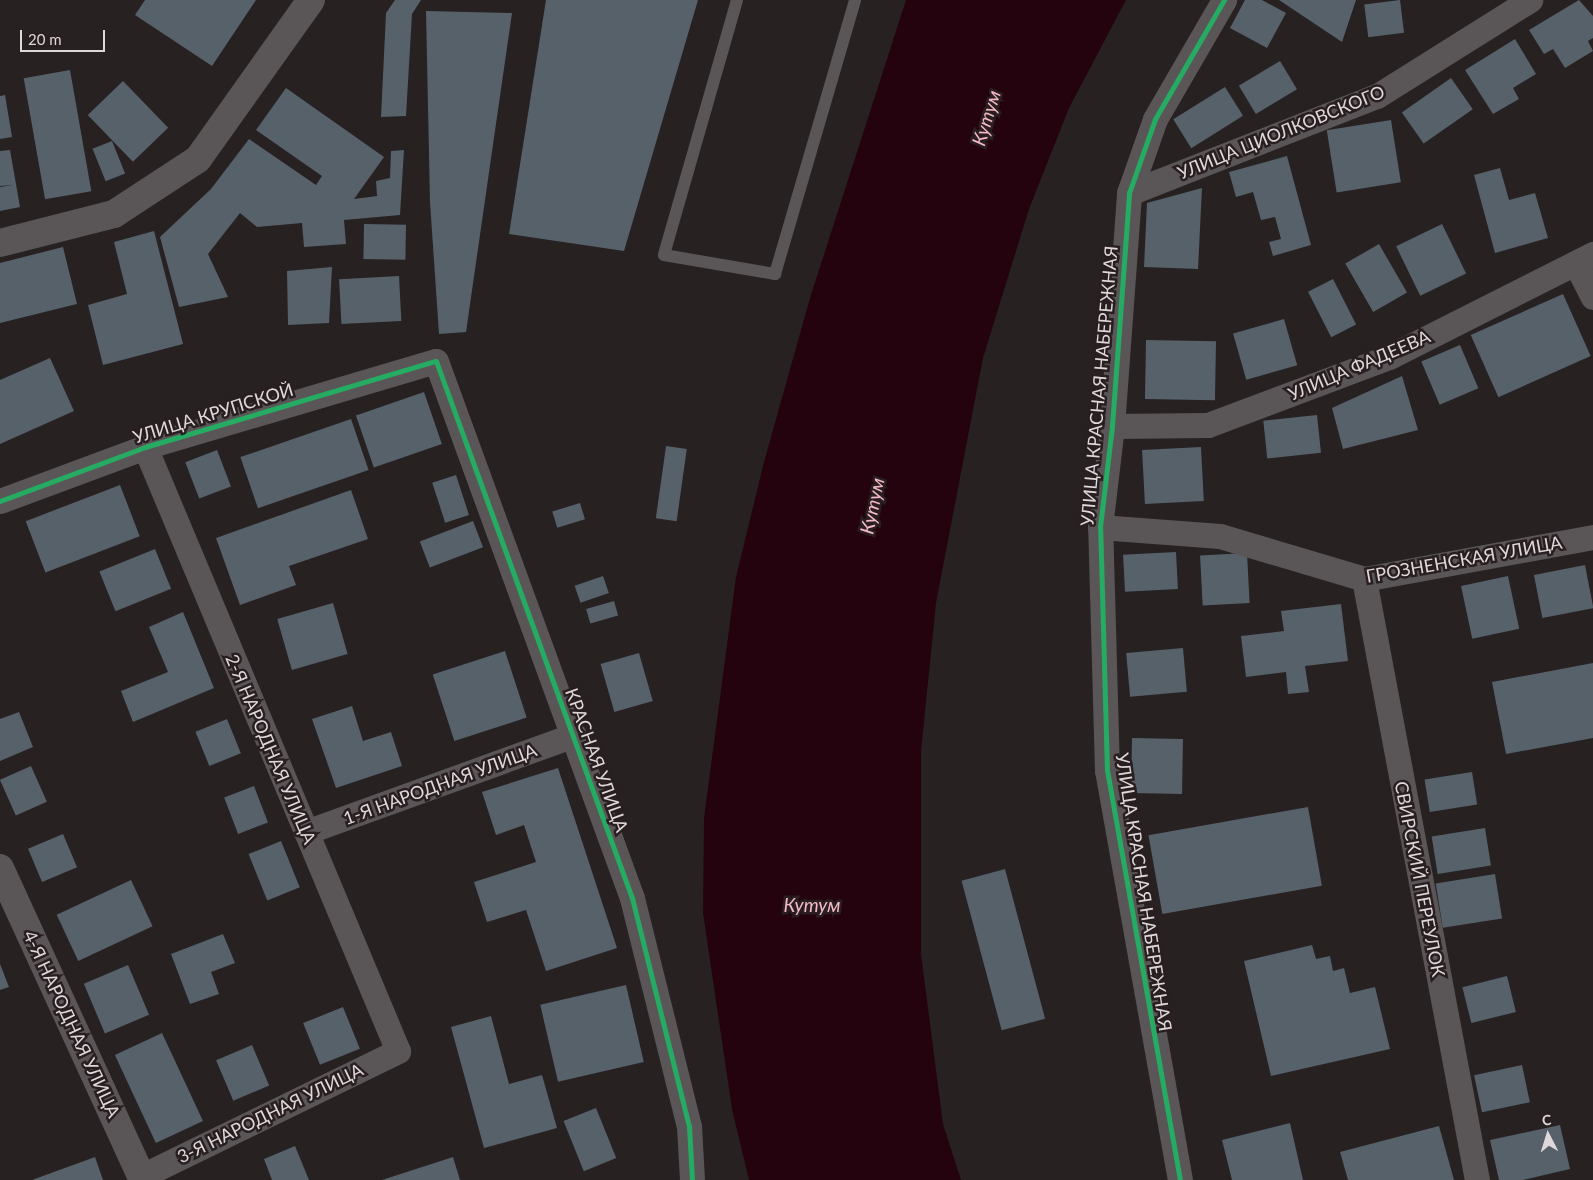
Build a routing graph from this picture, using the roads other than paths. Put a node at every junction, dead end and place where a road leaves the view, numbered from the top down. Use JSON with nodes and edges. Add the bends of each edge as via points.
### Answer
{"nodes":[{"id":1,"x":311,"y":0,"type":"edge"},
{"id":2,"x":737,"y":0,"type":"edge"},
{"id":3,"x":855,"y":0,"type":"edge"},
{"id":4,"x":1224,"y":0,"type":"edge"},
{"id":5,"x":1530,"y":0,"type":"edge"},
{"id":6,"x":1129,"y":193,"type":"junction"},
{"id":7,"x":0,"y":243,"type":"edge"},
{"id":8,"x":1585,"y":259,"type":"edge"},
{"id":9,"x":1593,"y":297,"type":"edge"},
{"id":10,"x":436,"y":361,"type":"joint"},
{"id":11,"x":1112,"y":426,"type":"junction"},
{"id":12,"x":145,"y":447,"type":"junction"},
{"id":13,"x":0,"y":501,"type":"edge"},
{"id":14,"x":1100,"y":526,"type":"junction"},
{"id":15,"x":1593,"y":536,"type":"edge"},
{"id":16,"x":1364,"y":579,"type":"junction"},
{"id":17,"x":574,"y":735,"type":"junction"},
{"id":18,"x":306,"y":832,"type":"junction"},
{"id":19,"x":0,"y":868,"type":"edge"},
{"id":20,"x":398,"y":1051,"type":"joint"},
{"id":21,"x":142,"y":1178,"type":"edge"},
{"id":22,"x":692,"y":1180,"type":"edge"},
{"id":23,"x":1180,"y":1180,"type":"edge"},
{"id":24,"x":1477,"y":1180,"type":"edge"}],
"edges":[{"from":1,"to":7,"type":"main road","via":[[198,159],[114,214]]},
{"from":2,"to":3,"type":"lane","via":[[664,255],[774,274]]},
{"from":4,"to":6,"type":"street","name":"УЛИЦА КРАСНАЯ НАБЕРЕЖНАЯ","via":[[1155,119]]},
{"from":5,"to":6,"type":"street","name":"УЛИЦА ЦИОЛКОВСКОГО","via":[[1378,96]]},
{"from":6,"to":11,"type":"street","name":"УЛИЦА КРАСНАЯ НАБЕРЕЖНАЯ"},
{"from":8,"to":9,"type":"street"},
{"from":8,"to":11,"type":"street","name":"УЛИЦА ФАДЕЕВА","via":[[1389,357],[1208,426]]},
{"from":10,"to":12,"type":"street","name":"УЛИЦА КРУПСКОЙ"},
{"from":10,"to":17,"type":"street","name":"КРАСНАЯ УЛИЦА"},
{"from":11,"to":14,"type":"street","name":"УЛИЦА КРАСНАЯ НАБЕРЕЖНАЯ"},
{"from":12,"to":13,"type":"street","name":"УЛИЦА КРУПСКОЙ"},
{"from":12,"to":18,"type":"street","name":"2-Я НАРОДНАЯ УЛИЦА"},
{"from":14,"to":16,"type":"street","name":"ГРОЗНЕНСКАЯ УЛИЦА","via":[[1220,536]]},
{"from":14,"to":23,"type":"street","name":"УЛИЦА КРАСНАЯ НАБЕРЕЖНАЯ","via":[[1107,771]]},
{"from":15,"to":16,"type":"street","name":"ГРОЗНЕНСКАЯ УЛИЦА"},
{"from":16,"to":24,"type":"street","name":"СВИРСКИЙ ПЕРЕУЛОК"},
{"from":17,"to":18,"type":"street","name":"1-Я НАРОДНАЯ УЛИЦА"},
{"from":17,"to":22,"type":"street","name":"КРАСНАЯ УЛИЦА","via":[[632,898],[689,1126]]},
{"from":18,"to":20,"type":"street","name":"2-Я НАРОДНАЯ УЛИЦА"},
{"from":19,"to":21,"type":"main road","name":"4-Я НАРОДНАЯ УЛИЦА"},
{"from":20,"to":21,"type":"street","name":"3-Я НАРОДНАЯ УЛИЦА"}]}
